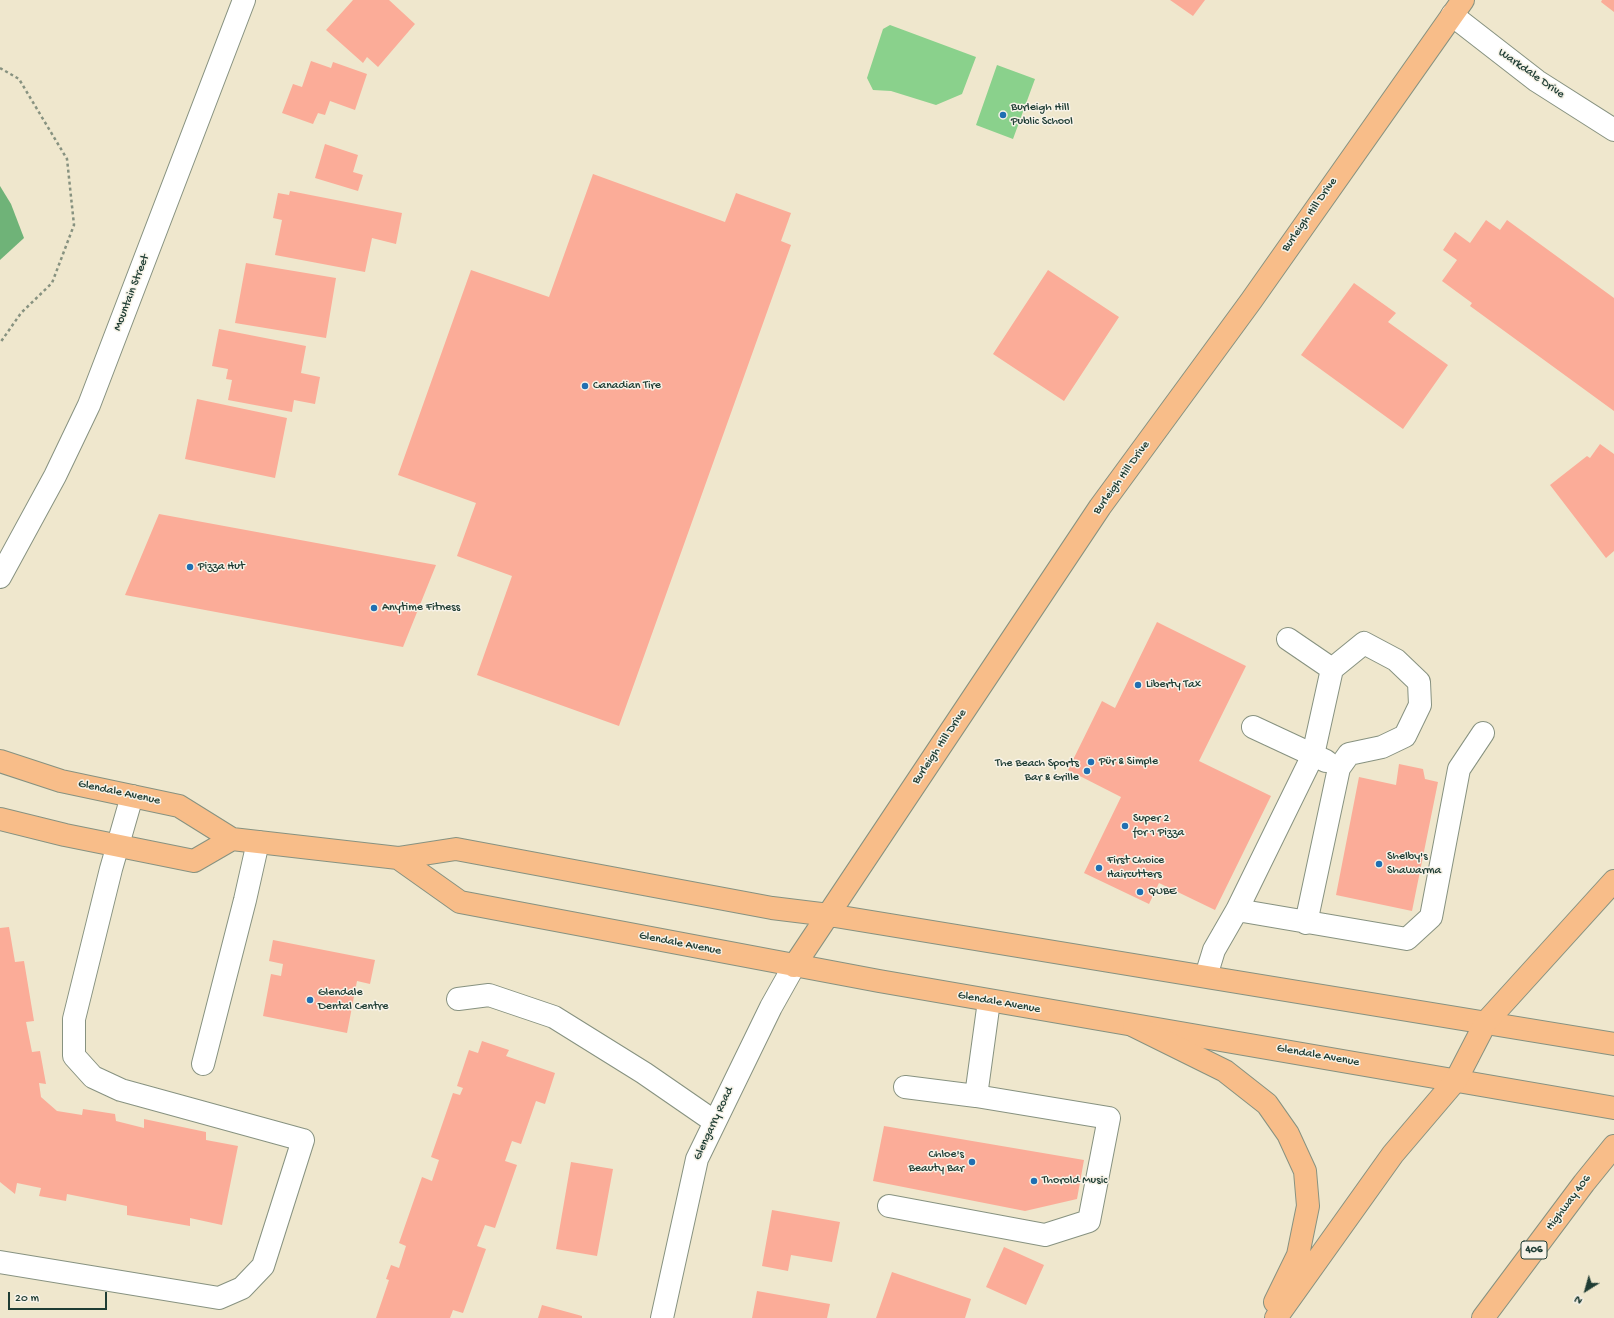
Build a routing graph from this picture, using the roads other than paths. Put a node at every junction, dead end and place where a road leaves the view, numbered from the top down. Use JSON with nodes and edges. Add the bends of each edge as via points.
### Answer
{"nodes":[{"id":1,"x":244,"y":0,"type":"edge"},
{"id":2,"x":1457,"y":8,"type":"edge"},
{"id":3,"x":1614,"y":130,"type":"edge"},
{"id":4,"x":0,"y":576,"type":"edge"},
{"id":5,"x":1288,"y":639,"type":"dead end"},
{"id":6,"x":1332,"y":669,"type":"junction"},
{"id":7,"x":1253,"y":727,"type":"dead end"},
{"id":8,"x":1483,"y":733,"type":"dead end"},
{"id":9,"x":1313,"y":755,"type":"junction"},
{"id":10,"x":0,"y":761,"type":"edge"},
{"id":11,"x":1339,"y":768,"type":"junction"},
{"id":12,"x":132,"y":796,"type":"junction"},
{"id":13,"x":0,"y":818,"type":"edge"},
{"id":14,"x":232,"y":839,"type":"junction"},
{"id":15,"x":258,"y":842,"type":"junction"},
{"id":16,"x":117,"y":845,"type":"junction"},
{"id":17,"x":398,"y":858,"type":"junction"},
{"id":18,"x":1614,"y":880,"type":"edge"},
{"id":19,"x":1237,"y":910,"type":"junction"},
{"id":20,"x":829,"y":915,"type":"junction"},
{"id":21,"x":1306,"y":923,"type":"junction"},
{"id":22,"x":794,"y":966,"type":"junction"},
{"id":23,"x":1206,"y":976,"type":"junction"},
{"id":24,"x":458,"y":999,"type":"dead end"},
{"id":25,"x":990,"y":1001,"type":"junction"},
{"id":26,"x":1486,"y":1022,"type":"junction"},
{"id":27,"x":1134,"y":1026,"type":"junction"},
{"id":28,"x":1614,"y":1044,"type":"edge"},
{"id":29,"x":203,"y":1064,"type":"dead end"},
{"id":30,"x":1456,"y":1080,"type":"junction"},
{"id":31,"x":905,"y":1087,"type":"dead end"},
{"id":32,"x":976,"y":1096,"type":"junction"},
{"id":33,"x":1614,"y":1108,"type":"edge"},
{"id":34,"x":715,"y":1122,"type":"junction"},
{"id":35,"x":1614,"y":1146,"type":"edge"},
{"id":36,"x":889,"y":1206,"type":"dead end"},
{"id":37,"x":0,"y":1262,"type":"edge"},
{"id":38,"x":662,"y":1318,"type":"edge"},
{"id":39,"x":1267,"y":1318,"type":"edge"},
{"id":40,"x":1276,"y":1318,"type":"edge"},
{"id":41,"x":1483,"y":1318,"type":"edge"}],
"edges":[{"from":1,"to":4,"type":"street","name":"Mountain Street","via":[[89,405],[55,476]]},
{"from":2,"to":3,"type":"street","name":"Warkdale Drive","via":[[1537,81]]},
{"from":2,"to":20,"type":"main road","name":"Burleigh Hill Drive","via":[[1251,301],[1100,507]]},
{"from":5,"to":6,"type":"street"},
{"from":6,"to":9,"type":"street"},
{"from":6,"to":11,"type":"street","via":[[1364,643],[1396,660],[1419,682],[1420,705],[1405,736],[1382,747],[1349,754]]},
{"from":7,"to":9,"type":"street"},
{"from":8,"to":21,"type":"street","via":[[1459,769],[1431,917],[1407,939]]},
{"from":9,"to":11,"type":"street"},
{"from":9,"to":19,"type":"street"},
{"from":10,"to":12,"type":"main road","name":"Glendale Avenue","via":[[61,780]]},
{"from":11,"to":21,"type":"street"},
{"from":12,"to":14,"type":"main road","name":"Glendale Avenue","via":[[179,806]]},
{"from":12,"to":16,"type":"street"},
{"from":13,"to":16,"type":"main road"},
{"from":14,"to":15,"type":"main road","name":"Glendale Avenue"},
{"from":14,"to":16,"type":"main road","via":[[194,861]]},
{"from":15,"to":17,"type":"main road","name":"Glendale Avenue"},
{"from":15,"to":29,"type":"street","via":[[246,900]]},
{"from":16,"to":37,"type":"street","via":[[74,1019],[74,1056],[93,1078],[121,1090],[303,1140],[264,1266],[242,1288],[219,1298]]},
{"from":17,"to":20,"type":"main road","name":"Glendale Avenue","via":[[456,849],[772,908]]},
{"from":17,"to":22,"type":"main road","name":"Glendale Avenue","via":[[460,902]]},
{"from":18,"to":26,"type":"main road"},
{"from":19,"to":21,"type":"street"},
{"from":19,"to":23,"type":"street","via":[[1214,950]]},
{"from":20,"to":22,"type":"main road","name":"Burleigh Hill Drive"},
{"from":20,"to":23,"type":"main road","name":"Glendale Avenue"},
{"from":22,"to":25,"type":"main road","name":"Glendale Avenue"},
{"from":22,"to":34,"type":"street","name":"Glengarry Road"},
{"from":23,"to":26,"type":"main road","name":"Glendale Avenue"},
{"from":24,"to":34,"type":"street","via":[[489,995],[554,1017],[644,1073]]},
{"from":25,"to":27,"type":"main road","name":"Glendale Avenue"},
{"from":25,"to":32,"type":"street"},
{"from":26,"to":28,"type":"main road","name":"Glendale Avenue"},
{"from":26,"to":30,"type":"main road"},
{"from":27,"to":30,"type":"main road","name":"Glendale Avenue"},
{"from":27,"to":39,"type":"main road","via":[[1225,1071],[1267,1104],[1288,1134],[1305,1171],[1308,1206],[1298,1255]]},
{"from":30,"to":33,"type":"main road","name":"Glendale Avenue"},
{"from":30,"to":40,"type":"main road","via":[[1393,1154]]},
{"from":31,"to":32,"type":"street"},
{"from":32,"to":36,"type":"street","via":[[1109,1118],[1089,1220],[1045,1235]]},
{"from":34,"to":38,"type":"street","name":"Glengarry Road","via":[[697,1159]]},
{"from":35,"to":41,"type":"main road","name":"Highway 406","number":"406"}]}
